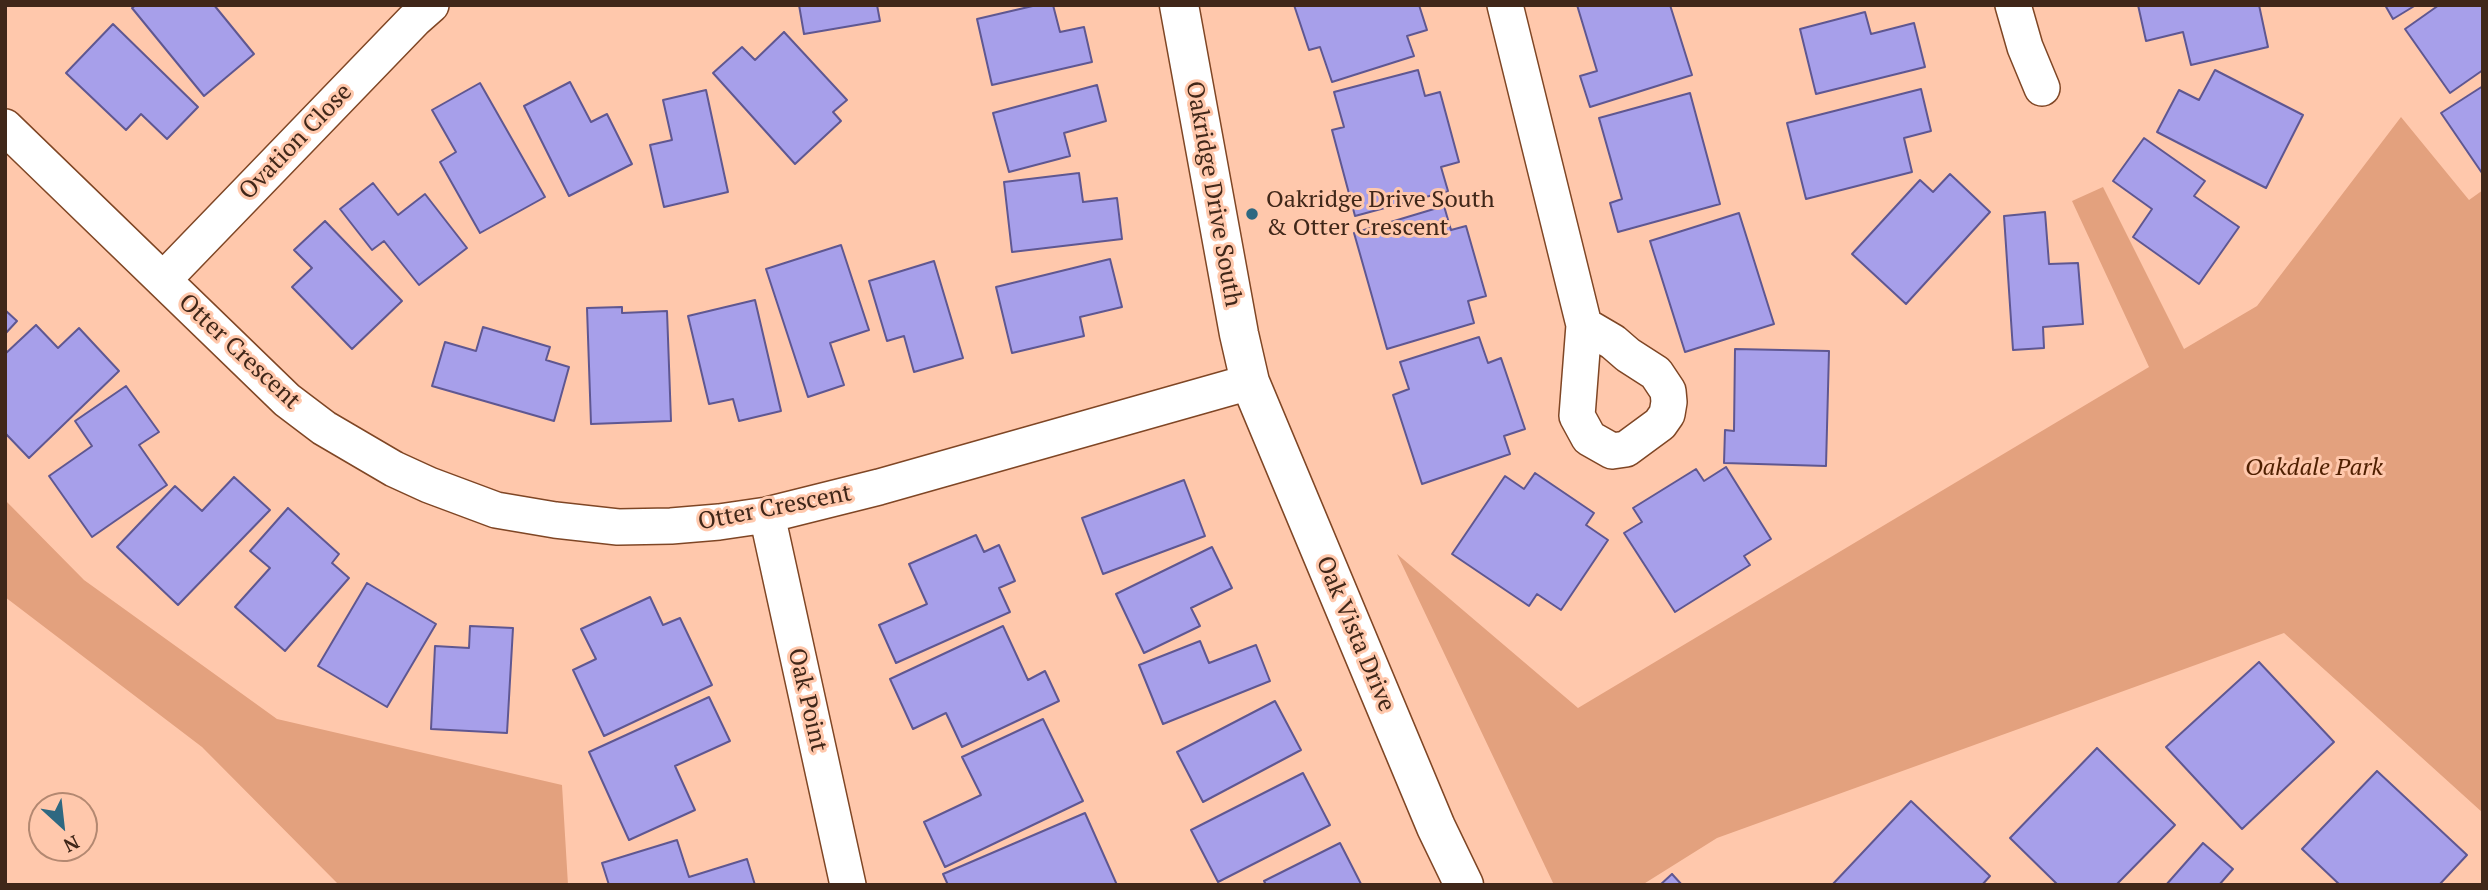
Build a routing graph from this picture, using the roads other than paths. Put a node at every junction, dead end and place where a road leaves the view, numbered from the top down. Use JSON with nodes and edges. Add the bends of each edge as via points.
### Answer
{"nodes":[{"id":1,"x":431,"y":5,"type":"edge"},
{"id":2,"x":1179,"y":5,"type":"edge"},
{"id":3,"x":1506,"y":5,"type":"edge"},
{"id":4,"x":2013,"y":5,"type":"edge"},
{"id":5,"x":2042,"y":88,"type":"dead end"},
{"id":6,"x":5,"y":127,"type":"edge"},
{"id":7,"x":163,"y":280,"type":"junction"},
{"id":8,"x":1584,"y":325,"type":"dead end"},
{"id":9,"x":1250,"y":382,"type":"junction"},
{"id":10,"x":767,"y":515,"type":"junction"},
{"id":11,"x":848,"y":885,"type":"edge"},
{"id":12,"x":1464,"y":885,"type":"edge"}],
"edges":[{"from":1,"to":7,"type":"street","name":"Ovation Close"},
{"from":2,"to":9,"type":"street","name":"Oakridge Drive South"},
{"from":3,"to":8,"type":"street"},
{"from":4,"to":5,"type":"street"},
{"from":6,"to":7,"type":"street","name":"Otter Crescent"},
{"from":7,"to":10,"type":"street","name":"Otter Crescent","via":[[287,400],[324,428],[440,490],[496,510],[618,527]]},
{"from":9,"to":10,"type":"street","name":"Otter Crescent"},
{"from":9,"to":12,"type":"street","name":"Oak Vista Drive"},
{"from":10,"to":11,"type":"street","name":"Oak Point"}]}
